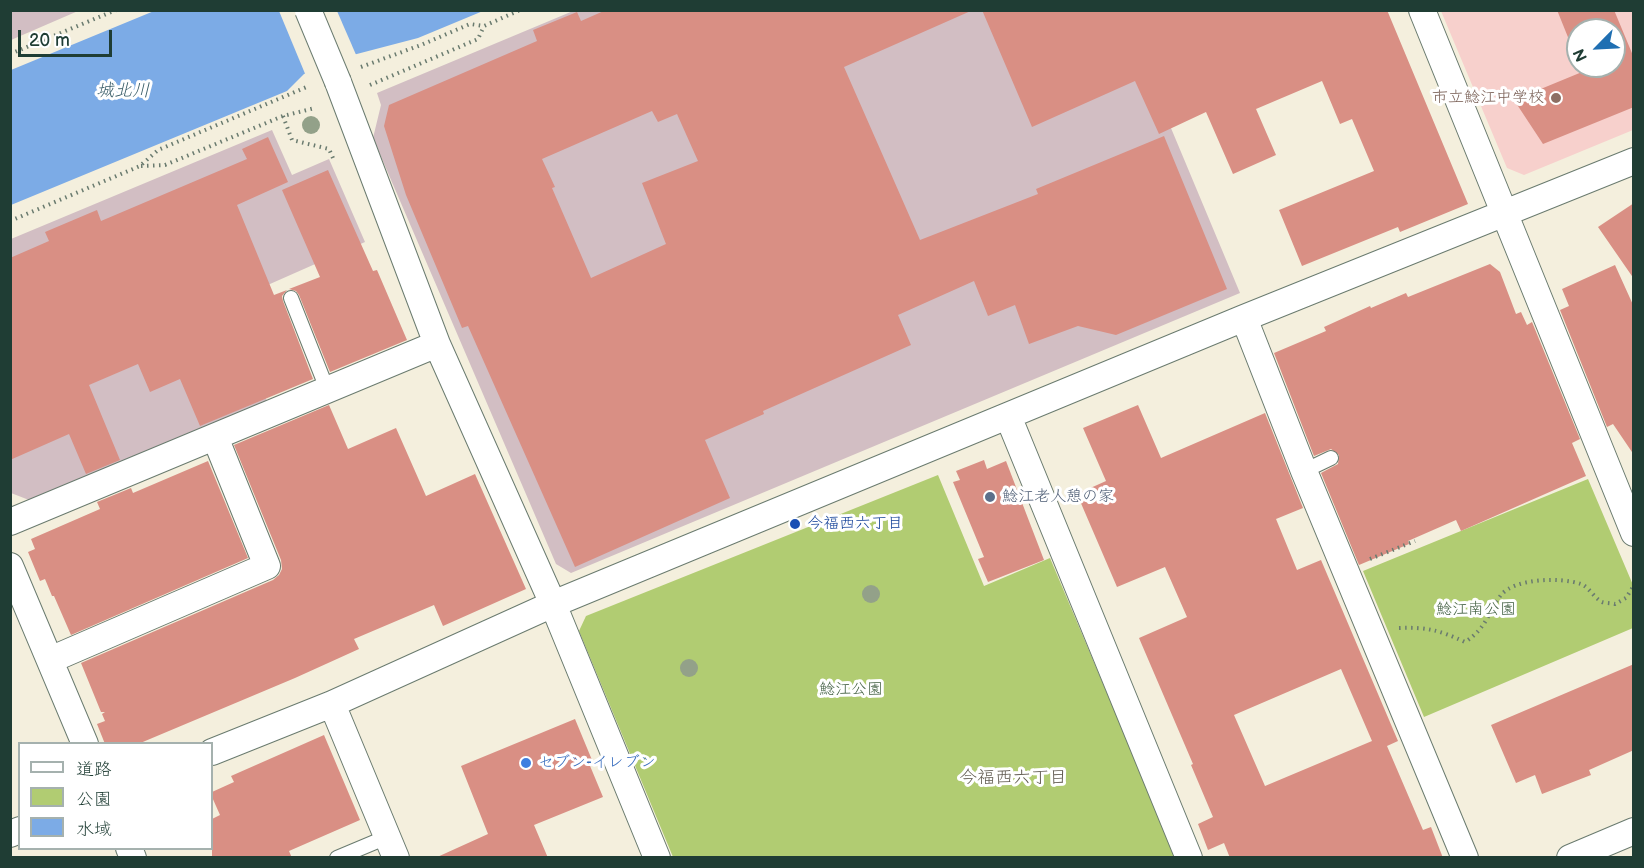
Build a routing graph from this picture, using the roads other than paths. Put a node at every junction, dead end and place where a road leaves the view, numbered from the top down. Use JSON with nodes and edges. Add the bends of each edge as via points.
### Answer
{"nodes":[{"id":1,"x":308,"y":10,"type":"edge"},
{"id":2,"x":1422,"y":10,"type":"edge"},
{"id":3,"x":1634,"y":161,"type":"edge"},
{"id":4,"x":1505,"y":214,"type":"junction"},
{"id":5,"x":291,"y":298,"type":"dead end"},
{"id":6,"x":1244,"y":318,"type":"junction"},
{"id":7,"x":437,"y":345,"type":"junction"},
{"id":8,"x":327,"y":389,"type":"junction"},
{"id":9,"x":1008,"y":416,"type":"junction"},
{"id":10,"x":215,"y":437,"type":"junction"},
{"id":11,"x":1331,"y":458,"type":"dead end"},
{"id":12,"x":1304,"y":471,"type":"junction"},
{"id":13,"x":1628,"y":505,"type":"edge"},
{"id":14,"x":10,"y":522,"type":"edge"},
{"id":15,"x":1634,"y":533,"type":"edge"},
{"id":16,"x":10,"y":566,"type":"edge"},
{"id":17,"x":552,"y":604,"type":"junction"},
{"id":18,"x":50,"y":660,"type":"junction"},
{"id":19,"x":332,"y":704,"type":"junction"},
{"id":20,"x":84,"y":742,"type":"edge"},
{"id":21,"x":213,"y":752,"type":"edge"},
{"id":22,"x":1634,"y":831,"type":"edge"},
{"id":23,"x":391,"y":847,"type":"edge"},
{"id":24,"x":337,"y":858,"type":"edge"},
{"id":25,"x":657,"y":858,"type":"edge"},
{"id":26,"x":1189,"y":858,"type":"edge"},
{"id":27,"x":1465,"y":858,"type":"edge"},
{"id":28,"x":1570,"y":858,"type":"edge"}],
"edges":[{"from":1,"to":7,"type":"street","bridge":true,"via":[[328,82]]},
{"from":2,"to":4,"type":"street"},
{"from":3,"to":4,"type":"street"},
{"from":4,"to":6,"type":"street"},
{"from":4,"to":13,"type":"street"},
{"from":5,"to":8,"type":"lane"},
{"from":6,"to":9,"type":"street"},
{"from":6,"to":12,"type":"street"},
{"from":7,"to":8,"type":"street"},
{"from":7,"to":17,"type":"street"},
{"from":8,"to":10,"type":"street"},
{"from":9,"to":17,"type":"street"},
{"from":9,"to":26,"type":"street"},
{"from":10,"to":14,"type":"street"},
{"from":10,"to":18,"type":"street","via":[[267,566]]},
{"from":11,"to":12,"type":"lane"},
{"from":12,"to":27,"type":"street"},
{"from":13,"to":15,"type":"street"},
{"from":16,"to":18,"type":"street"},
{"from":17,"to":19,"type":"street"},
{"from":17,"to":25,"type":"street"},
{"from":18,"to":20,"type":"street"},
{"from":19,"to":21,"type":"street"},
{"from":19,"to":23,"type":"street"},
{"from":22,"to":28,"type":"street"},
{"from":23,"to":24,"type":"lane"}]}
